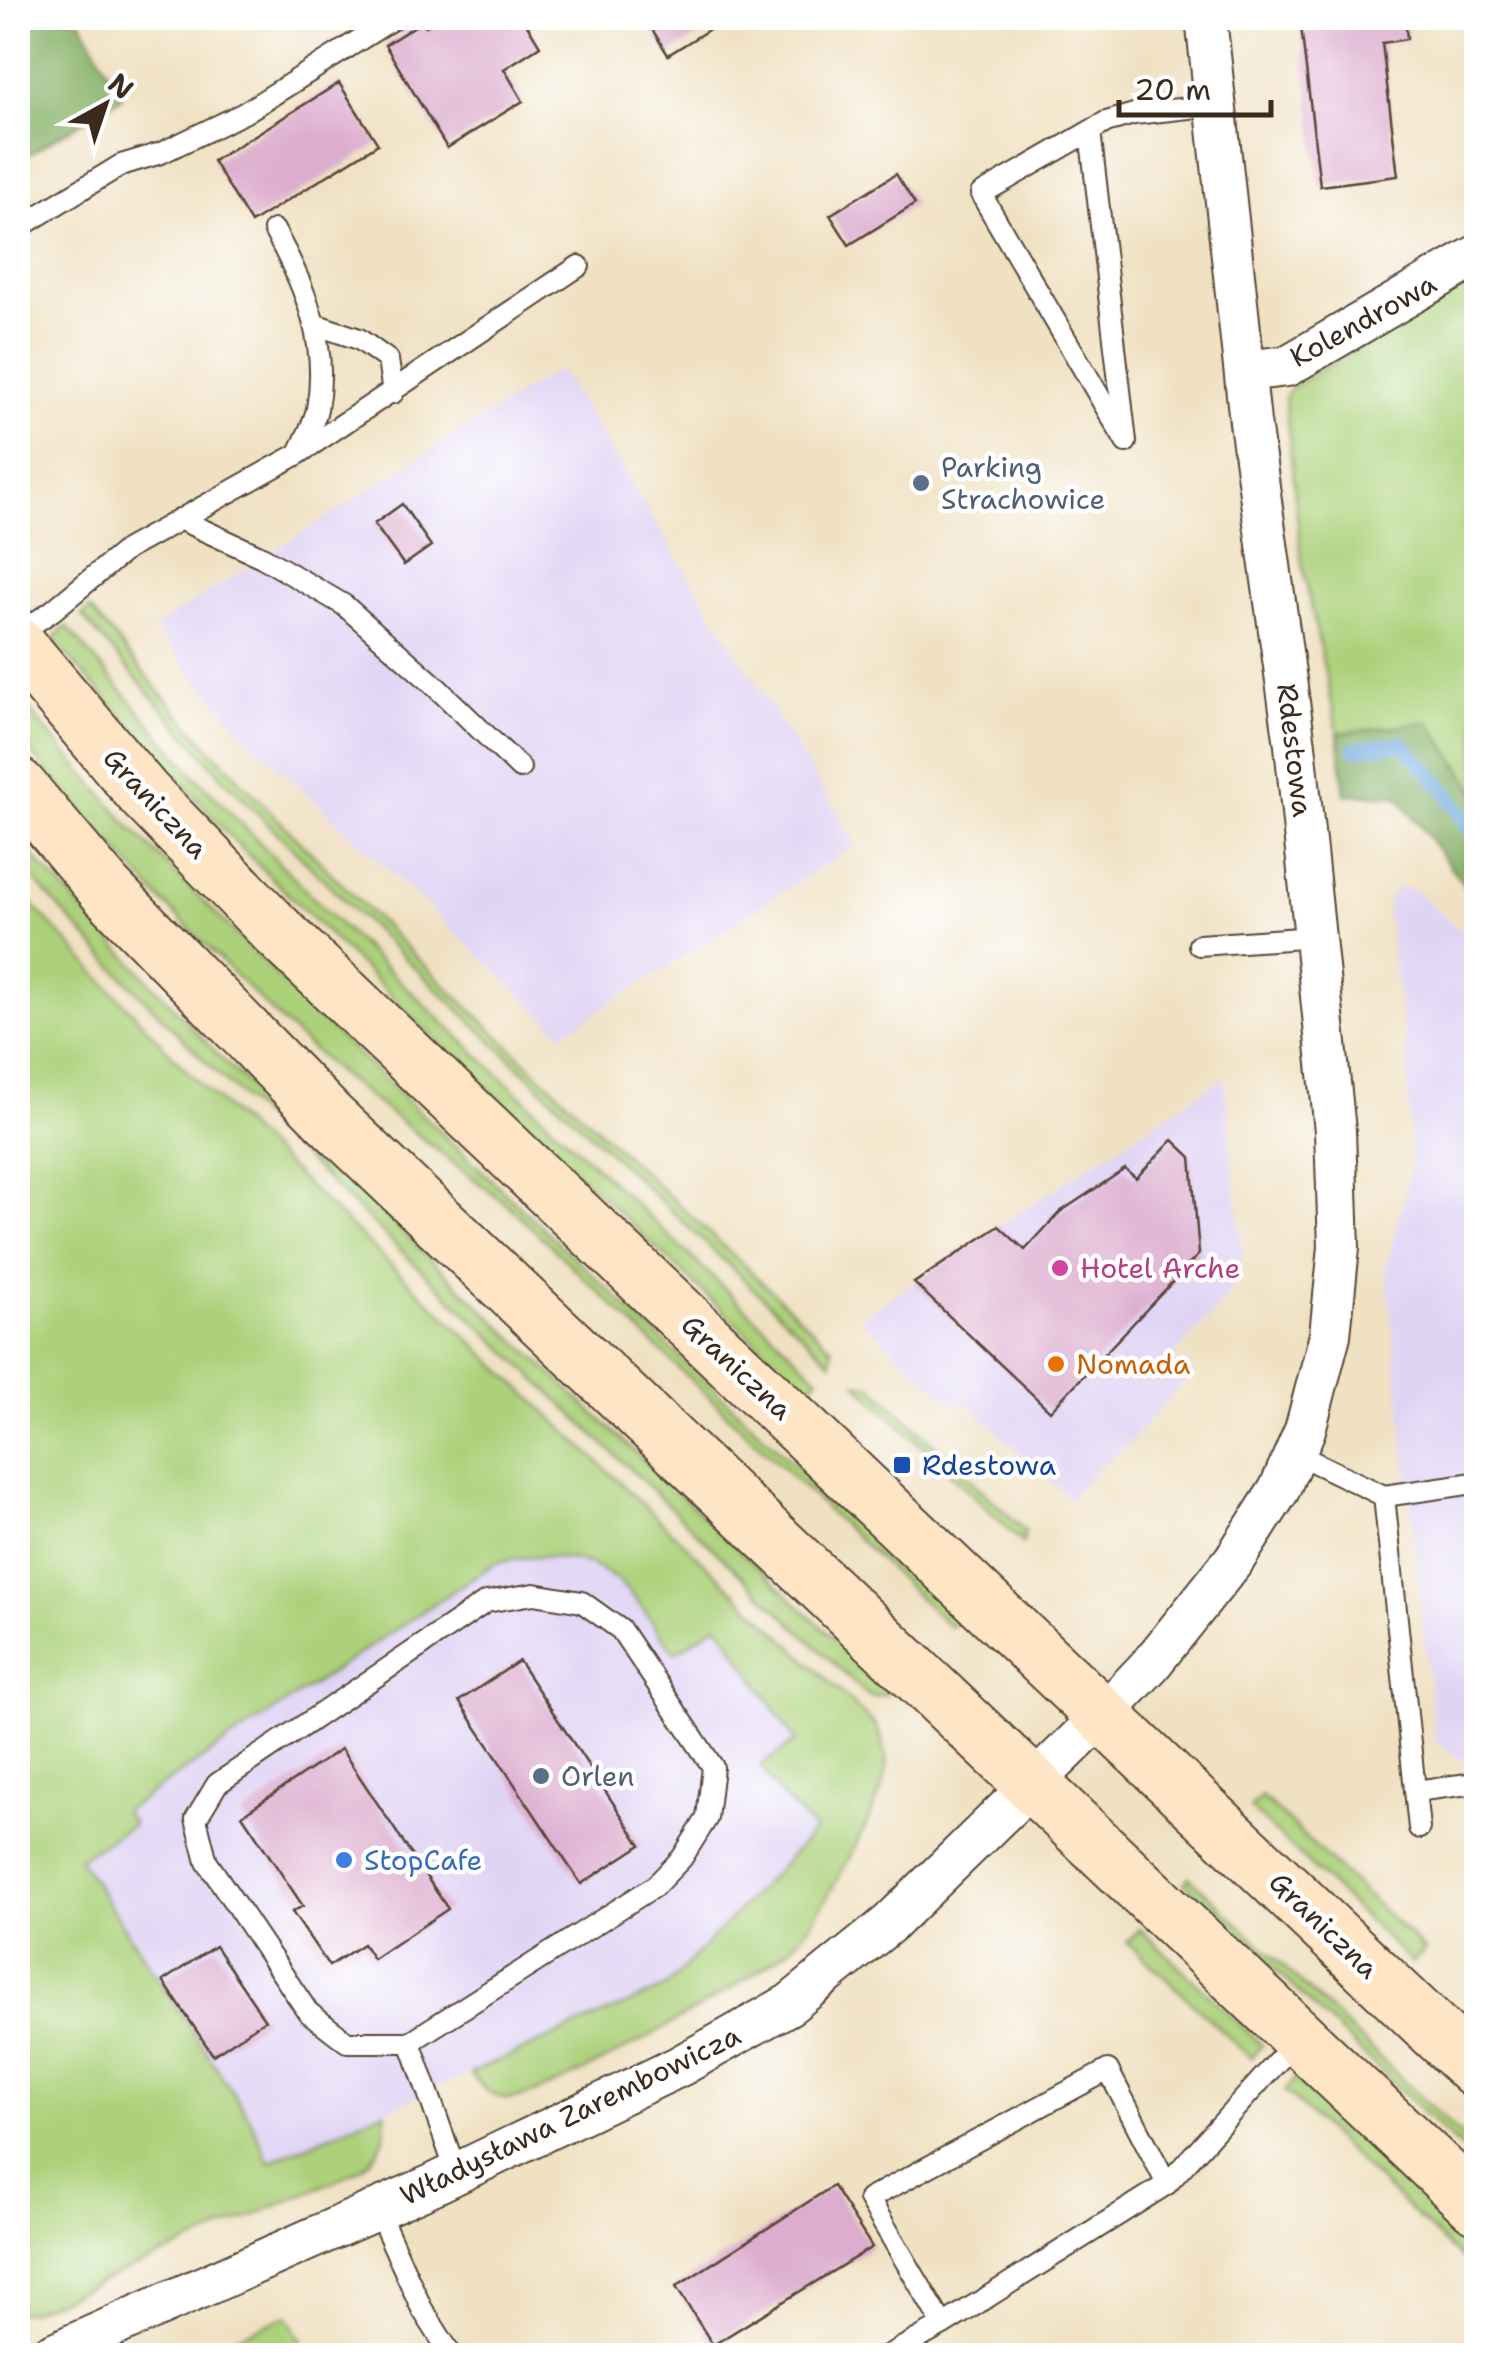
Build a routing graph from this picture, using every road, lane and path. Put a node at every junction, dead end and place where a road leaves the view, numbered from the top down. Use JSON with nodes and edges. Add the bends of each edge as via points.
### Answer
{"nodes":[{"id":1,"x":394,"y":18,"type":"edge"},
{"id":2,"x":1206,"y":18,"type":"edge"},
{"id":3,"x":1216,"y":105,"type":"junction"},
{"id":4,"x":1090,"y":131,"type":"junction"},
{"id":5,"x":18,"y":228,"type":"edge"},
{"id":6,"x":274,"y":230,"type":"dead end"},
{"id":7,"x":1476,"y":256,"type":"edge"},
{"id":8,"x":578,"y":266,"type":"dead end"},
{"id":9,"x":317,"y":325,"type":"junction"},
{"id":10,"x":1245,"y":372,"type":"junction"},
{"id":11,"x":393,"y":394,"type":"junction"},
{"id":12,"x":298,"y":454,"type":"junction"},
{"id":13,"x":179,"y":518,"type":"junction"},
{"id":14,"x":18,"y":634,"type":"edge"},
{"id":15,"x":18,"y":644,"type":"edge"},
{"id":16,"x":520,"y":768,"type":"dead end"},
{"id":17,"x":18,"y":786,"type":"edge"},
{"id":18,"x":1316,"y":937,"type":"junction"},
{"id":19,"x":1199,"y":945,"type":"dead end"},
{"id":20,"x":1295,"y":1453,"type":"junction"},
{"id":21,"x":1474,"y":1483,"type":"edge"},
{"id":22,"x":1384,"y":1496,"type":"junction"},
{"id":23,"x":1103,"y":1715,"type":"junction"},
{"id":24,"x":1476,"y":1783,"type":"edge"},
{"id":25,"x":1034,"y":1784,"type":"junction"},
{"id":26,"x":1415,"y":1792,"type":"junction"},
{"id":27,"x":1419,"y":1828,"type":"dead end"},
{"id":28,"x":1300,"y":2038,"type":"junction"},
{"id":29,"x":410,"y":2042,"type":"junction"},
{"id":30,"x":1476,"y":2070,"type":"edge"},
{"id":31,"x":457,"y":2174,"type":"junction"},
{"id":32,"x":1167,"y":2184,"type":"junction"},
{"id":33,"x":1476,"y":2205,"type":"edge"},
{"id":34,"x":378,"y":2209,"type":"junction"},
{"id":35,"x":943,"y":2325,"type":"junction"},
{"id":36,"x":47,"y":2356,"type":"edge"},
{"id":37,"x":452,"y":2356,"type":"edge"},
{"id":38,"x":887,"y":2356,"type":"edge"}],
"edges":[{"from":1,"to":5,"type":"lane","via":[[244,113],[121,165]]},
{"from":2,"to":3,"type":"street","name":"Rdestowa"},
{"from":3,"to":4,"type":"lane","via":[[1134,114]]},
{"from":3,"to":10,"type":"street","name":"Rdestowa"},
{"from":4,"to":4,"type":"lane","via":[[981,194],[1126,442],[1092,150]]},
{"from":6,"to":9,"type":"lane"},
{"from":7,"to":10,"type":"street","name":"Kolendrowa","via":[[1287,366]]},
{"from":8,"to":11,"type":"lane"},
{"from":9,"to":11,"type":"lane","via":[[359,339],[388,360]]},
{"from":9,"to":12,"type":"lane","via":[[317,412]]},
{"from":10,"to":18,"type":"street","name":"Rdestowa"},
{"from":11,"to":12,"type":"lane"},
{"from":12,"to":13,"type":"lane"},
{"from":13,"to":14,"type":"lane"},
{"from":13,"to":16,"type":"lane","via":[[344,605]]},
{"from":15,"to":23,"type":"main road","name":"Graniczna","via":[[144,794],[277,931]]},
{"from":17,"to":25,"type":"main road","via":[[106,890],[329,1118]]},
{"from":18,"to":19,"type":"lane"},
{"from":18,"to":20,"type":"street","name":"Rdestowa","via":[[1339,1247],[1320,1383]]},
{"from":20,"to":22,"type":"lane"},
{"from":20,"to":23,"type":"street","name":"Rdestowa","via":[[1234,1560]]},
{"from":21,"to":22,"type":"lane"},
{"from":22,"to":26,"type":"lane"},
{"from":23,"to":25,"type":"street","name":"Władysława Zarembowicza"},
{"from":23,"to":30,"type":"main road","name":"Graniczna"},
{"from":24,"to":26,"type":"lane"},
{"from":25,"to":28,"type":"main road"},
{"from":25,"to":31,"type":"street","name":"Władysława Zarembowicza","via":[[880,1933],[790,2004],[680,2066]]},
{"from":26,"to":27,"type":"lane"},
{"from":28,"to":32,"type":"lane"},
{"from":28,"to":33,"type":"main road"},
{"from":29,"to":29,"type":"lane","via":[[347,2042],[308,2012],[206,1862],[196,1818],[217,1784],[486,1602],[534,1594],[582,1602],[620,1630],[713,1767],[707,1818],[655,1886]]},
{"from":29,"to":31,"type":"lane"},
{"from":31,"to":34,"type":"street","name":"Władysława Zarembowicza"},
{"from":32,"to":35,"type":"lane"},
{"from":32,"to":35,"type":"lane","via":[[1108,2070],[869,2198]]},
{"from":34,"to":36,"type":"street","name":"Władysława Zarembowicza"},
{"from":34,"to":37,"type":"lane","via":[[422,2309]]},
{"from":35,"to":38,"type":"lane"}]}
